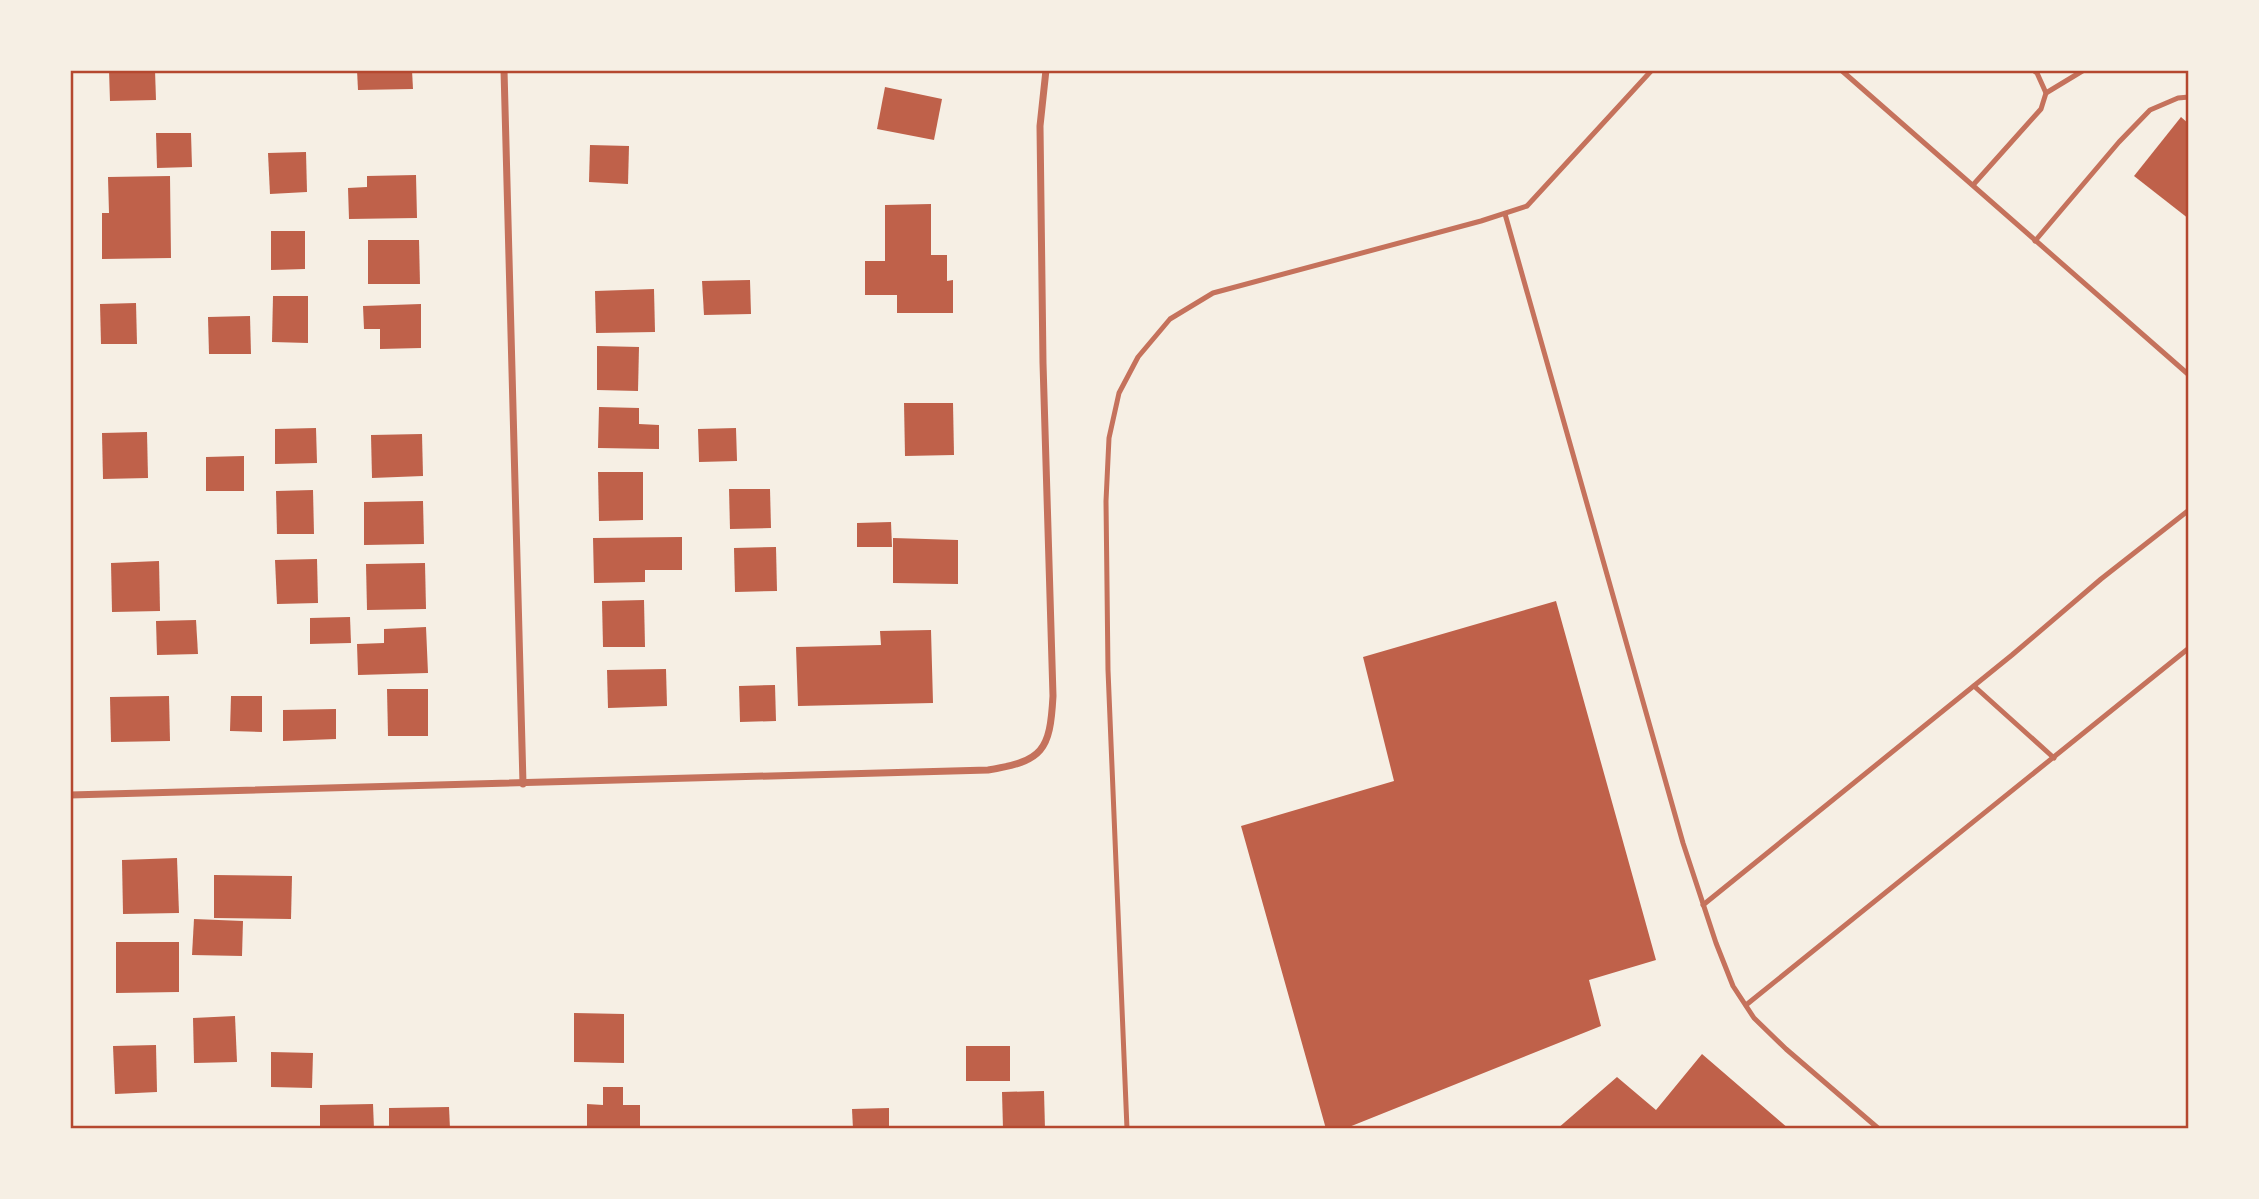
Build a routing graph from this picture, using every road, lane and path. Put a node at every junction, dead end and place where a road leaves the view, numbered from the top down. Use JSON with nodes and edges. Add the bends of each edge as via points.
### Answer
{"nodes":[{"id":1,"x":504,"y":70,"type":"edge"},
{"id":2,"x":1046,"y":70,"type":"edge"},
{"id":3,"x":1652,"y":70,"type":"edge"},
{"id":4,"x":1841,"y":70,"type":"edge"},
{"id":5,"x":2084,"y":70,"type":"edge"},
{"id":6,"x":2036,"y":71,"type":"edge"},
{"id":7,"x":2046,"y":93,"type":"junction"},
{"id":8,"x":2189,"y":97,"type":"edge"},
{"id":9,"x":1973,"y":185,"type":"junction"},
{"id":10,"x":1505,"y":214,"type":"junction"},
{"id":11,"x":2035,"y":241,"type":"junction"},
{"id":12,"x":2189,"y":375,"type":"edge"},
{"id":13,"x":2189,"y":510,"type":"edge"},
{"id":14,"x":2189,"y":648,"type":"edge"},
{"id":15,"x":1975,"y":686,"type":"junction"},
{"id":16,"x":2054,"y":758,"type":"junction"},
{"id":17,"x":523,"y":784,"type":"junction"},
{"id":18,"x":70,"y":795,"type":"edge"},
{"id":19,"x":1703,"y":905,"type":"junction"},
{"id":20,"x":1746,"y":1005,"type":"junction"},
{"id":21,"x":1127,"y":1129,"type":"edge"},
{"id":22,"x":1879,"y":1129,"type":"edge"}],
"edges":[{"from":1,"to":17,"type":"street"},
{"from":2,"to":17,"type":"street","via":[[1040,126],[1053,696],[1051,729],[1043,749],[1027,761],[988,770]]},
{"from":3,"to":10,"type":"lane","via":[[1527,206]]},
{"from":4,"to":9,"type":"lane"},
{"from":5,"to":7,"type":"lane"},
{"from":6,"to":7,"type":"lane"},
{"from":7,"to":9,"type":"lane","via":[[2041,109]]},
{"from":8,"to":11,"type":"lane","via":[[2151,110]]},
{"from":9,"to":11,"type":"lane"},
{"from":10,"to":19,"type":"lane"},
{"from":10,"to":21,"type":"lane","via":[[1213,293],[1170,319],[1138,357],[1119,393],[1109,438],[1106,501],[1108,670]]},
{"from":11,"to":12,"type":"lane"},
{"from":13,"to":15,"type":"lane"},
{"from":14,"to":16,"type":"lane"},
{"from":15,"to":16,"type":"lane"},
{"from":15,"to":19,"type":"lane"},
{"from":16,"to":20,"type":"lane"},
{"from":17,"to":18,"type":"street"},
{"from":19,"to":20,"type":"lane","via":[[1733,986]]},
{"from":20,"to":22,"type":"lane","via":[[1786,1049]]}]}
